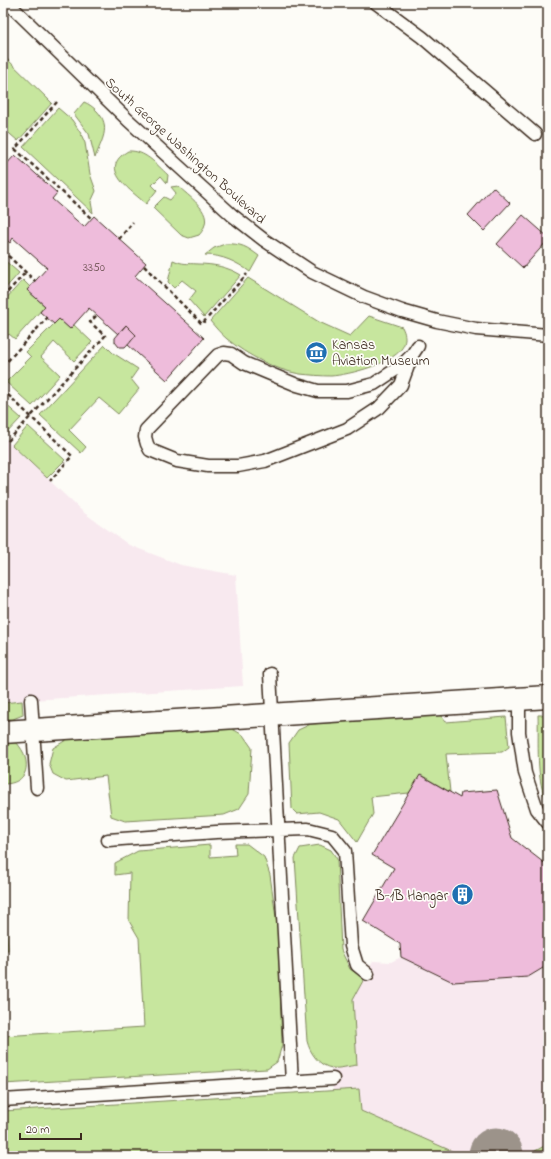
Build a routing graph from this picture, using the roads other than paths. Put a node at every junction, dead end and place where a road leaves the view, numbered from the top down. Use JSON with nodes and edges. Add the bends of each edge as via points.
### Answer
{"nodes":[{"id":1,"x":8,"y":3,"type":"edge"},
{"id":2,"x":376,"y":3,"type":"edge"},
{"id":3,"x":535,"y":134,"type":"dead end"},
{"id":4,"x":548,"y":335,"type":"edge"},
{"id":5,"x":415,"y":350,"type":"joint"},
{"id":6,"x":270,"y":674,"type":"dead end"},
{"id":7,"x":548,"y":697,"type":"edge"},
{"id":8,"x":519,"y":699,"type":"junction"},
{"id":9,"x":31,"y":700,"type":"dead end"},
{"id":10,"x":273,"y":715,"type":"junction"},
{"id":11,"x":34,"y":730,"type":"junction"},
{"id":12,"x":3,"y":732,"type":"edge"},
{"id":13,"x":38,"y":788,"type":"dead end"},
{"id":14,"x":548,"y":823,"type":"edge"},
{"id":15,"x":279,"y":830,"type":"junction"},
{"id":16,"x":108,"y":840,"type":"dead end"},
{"id":17,"x":368,"y":974,"type":"dead end"},
{"id":18,"x":333,"y":1079,"type":"dead end"},
{"id":19,"x":292,"y":1082,"type":"junction"},
{"id":20,"x":3,"y":1100,"type":"edge"}],
"edges":[{"from":1,"to":4,"type":"lane","name":"South George Washington Boulevard","via":[[123,115],[232,215],[312,272],[364,297],[437,322],[476,329]]},
{"from":2,"to":3,"type":"lane","via":[[422,37]]},
{"from":5,"to":5,"type":"lane","via":[[401,366],[374,384],[347,391],[318,391],[244,363],[231,354],[218,355],[146,430],[146,444],[150,450],[177,461],[208,466],[238,466],[264,461],[347,429],[379,408],[401,385]]},
{"from":6,"to":10,"type":"lane"},
{"from":7,"to":8,"type":"street"},
{"from":8,"to":10,"type":"street"},
{"from":8,"to":14,"type":"lane","via":[[519,732],[525,773],[537,809]]},
{"from":9,"to":11,"type":"lane"},
{"from":10,"to":11,"type":"street"},
{"from":10,"to":15,"type":"lane"},
{"from":11,"to":12,"type":"street"},
{"from":11,"to":13,"type":"lane"},
{"from":15,"to":16,"type":"lane"},
{"from":15,"to":17,"type":"lane","via":[[308,829],[332,835],[345,851],[351,946],[357,965]]},
{"from":15,"to":19,"type":"lane"},
{"from":18,"to":19,"type":"lane"},
{"from":19,"to":20,"type":"lane"}]}
